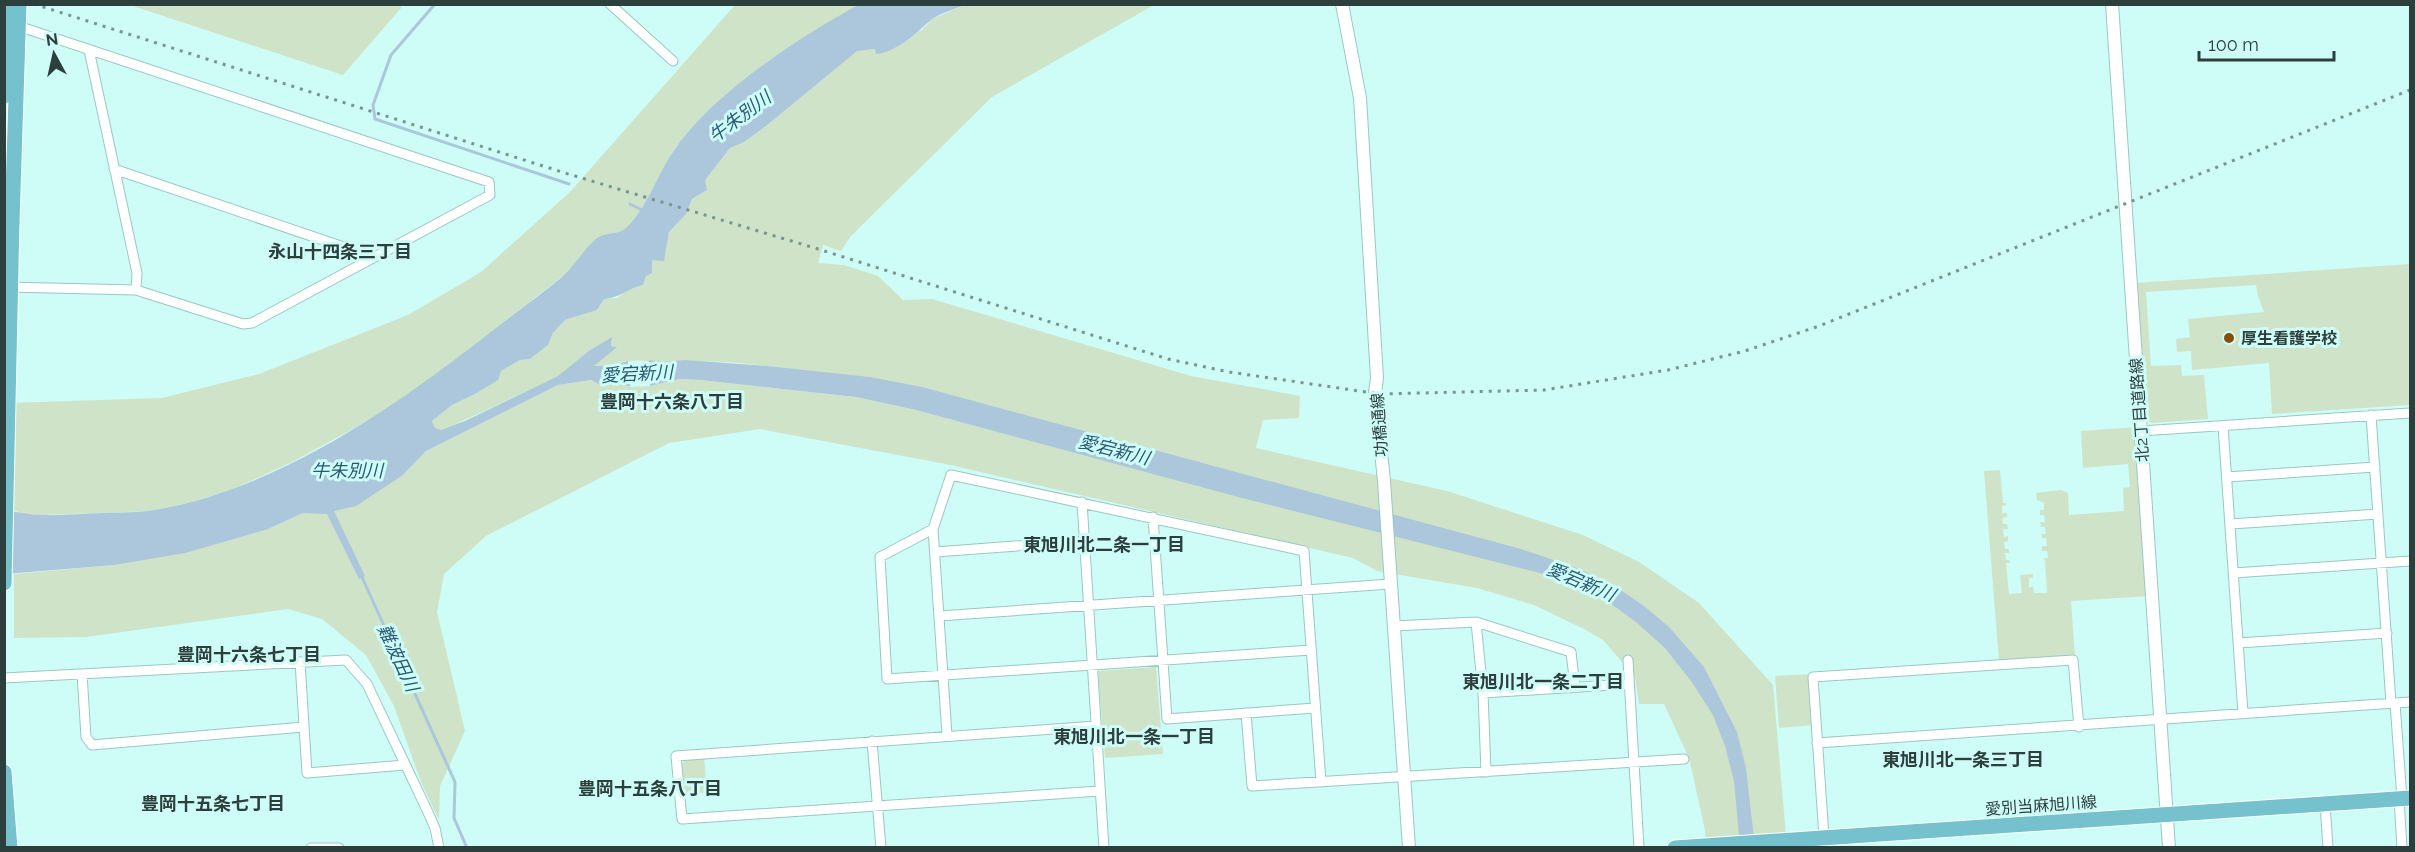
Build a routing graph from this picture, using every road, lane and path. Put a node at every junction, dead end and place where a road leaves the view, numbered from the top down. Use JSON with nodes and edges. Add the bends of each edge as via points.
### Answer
{"nodes":[{"id":1,"x":7,"y":4,"type":"edge"},
{"id":2,"x":19,"y":4,"type":"edge"},
{"id":3,"x":610,"y":4,"type":"edge"},
{"id":4,"x":1342,"y":4,"type":"edge"},
{"id":5,"x":2112,"y":4,"type":"edge"},
{"id":6,"x":4,"y":21,"type":"edge"},
{"id":7,"x":89,"y":50,"type":"junction"},
{"id":8,"x":673,"y":60,"type":"dead end"},
{"id":9,"x":4,"y":96,"type":"edge"},
{"id":10,"x":114,"y":169,"type":"junction"},
{"id":11,"x":374,"y":257,"type":"junction"},
{"id":12,"x":8,"y":287,"type":"edge"},
{"id":13,"x":136,"y":290,"type":"junction"},
{"id":14,"x":2410,"y":413,"type":"edge"},
{"id":15,"x":2371,"y":415,"type":"junction"},
{"id":16,"x":2223,"y":426,"type":"junction"},
{"id":17,"x":2141,"y":431,"type":"junction"},
{"id":18,"x":2375,"y":467,"type":"junction"},
{"id":19,"x":2227,"y":477,"type":"junction"},
{"id":20,"x":1082,"y":502,"type":"junction"},
{"id":21,"x":2378,"y":514,"type":"junction"},
{"id":22,"x":1153,"y":517,"type":"junction"},
{"id":23,"x":2231,"y":524,"type":"junction"},
{"id":24,"x":933,"y":529,"type":"junction"},
{"id":25,"x":1084,"y":541,"type":"junction"},
{"id":26,"x":935,"y":552,"type":"junction"},
{"id":27,"x":2410,"y":561,"type":"edge"},
{"id":28,"x":2382,"y":563,"type":"junction"},
{"id":29,"x":2235,"y":573,"type":"junction"},
{"id":30,"x":4,"y":583,"type":"edge"},
{"id":31,"x":1390,"y":585,"type":"junction"},
{"id":32,"x":1307,"y":590,"type":"junction"},
{"id":33,"x":1158,"y":600,"type":"junction"},
{"id":34,"x":1089,"y":606,"type":"junction"},
{"id":35,"x":939,"y":616,"type":"junction"},
{"id":36,"x":1476,"y":622,"type":"junction"},
{"id":37,"x":1393,"y":626,"type":"junction"},
{"id":38,"x":2387,"y":633,"type":"junction"},
{"id":39,"x":2238,"y":643,"type":"junction"},
{"id":40,"x":1311,"y":650,"type":"junction"},
{"id":41,"x":1162,"y":660,"type":"junction"},
{"id":42,"x":1628,"y":660,"type":"dead end"},
{"id":43,"x":300,"y":662,"type":"junction"},
{"id":44,"x":1092,"y":664,"type":"junction"},
{"id":45,"x":82,"y":674,"type":"junction"},
{"id":46,"x":943,"y":676,"type":"junction"},
{"id":47,"x":4,"y":678,"type":"edge"},
{"id":48,"x":1629,"y":684,"type":"junction"},
{"id":49,"x":1575,"y":687,"type":"junction"},
{"id":50,"x":1483,"y":693,"type":"junction"},
{"id":51,"x":2410,"y":702,"type":"edge"},
{"id":52,"x":2393,"y":703,"type":"junction"},
{"id":53,"x":1316,"y":708,"type":"junction"},
{"id":54,"x":1246,"y":713,"type":"junction"},
{"id":55,"x":2243,"y":713,"type":"junction"},
{"id":56,"x":2160,"y":720,"type":"junction"},
{"id":57,"x":1096,"y":726,"type":"junction"},
{"id":58,"x":304,"y":727,"type":"junction"},
{"id":59,"x":2079,"y":727,"type":"junction"},
{"id":60,"x":947,"y":735,"type":"junction"},
{"id":61,"x":872,"y":741,"type":"junction"},
{"id":62,"x":1817,"y":743,"type":"junction"},
{"id":63,"x":1684,"y":759,"type":"dead end"},
{"id":64,"x":1635,"y":762,"type":"junction"},
{"id":65,"x":405,"y":765,"type":"junction"},
{"id":66,"x":4,"y":772,"type":"edge"},
{"id":67,"x":1486,"y":772,"type":"junction"},
{"id":68,"x":1404,"y":777,"type":"junction"},
{"id":69,"x":1321,"y":782,"type":"junction"},
{"id":70,"x":1100,"y":791,"type":"junction"},
{"id":71,"x":2404,"y":799,"type":"edge"},
{"id":72,"x":2325,"y":804,"type":"junction"},
{"id":73,"x":878,"y":806,"type":"junction"},
{"id":74,"x":2166,"y":815,"type":"junction"},
{"id":75,"x":1824,"y":837,"type":"junction"},
{"id":76,"x":1852,"y":841,"type":"edge"},
{"id":77,"x":10,"y":848,"type":"edge"},
{"id":78,"x":311,"y":848,"type":"edge"},
{"id":79,"x":339,"y":848,"type":"edge"},
{"id":80,"x":439,"y":848,"type":"edge"},
{"id":81,"x":881,"y":848,"type":"edge"},
{"id":82,"x":1104,"y":848,"type":"edge"},
{"id":83,"x":1409,"y":848,"type":"edge"},
{"id":84,"x":1639,"y":848,"type":"edge"},
{"id":85,"x":1675,"y":848,"type":"edge"},
{"id":86,"x":2169,"y":848,"type":"edge"},
{"id":87,"x":2328,"y":848,"type":"edge"},
{"id":88,"x":2402,"y":848,"type":"edge"}],
"edges":[{"from":1,"to":9,"type":"main road","bridge":true},
{"from":2,"to":12,"type":"main road","bridge":true},
{"from":3,"to":8,"type":"street"},
{"from":4,"to":31,"type":"street","name":"功橋通線","via":[[1360,98],[1375,393]]},
{"from":5,"to":17,"type":"street","name":"北2丁目道路線"},
{"from":6,"to":7,"type":"street"},
{"from":7,"to":10,"type":"street"},
{"from":7,"to":11,"type":"street","via":[[489,182],[490,195]]},
{"from":10,"to":11,"type":"street"},
{"from":10,"to":13,"type":"street","via":[[137,273]]},
{"from":11,"to":13,"type":"street","via":[[252,323],[243,324]]},
{"from":12,"to":13,"type":"street"},
{"from":12,"to":30,"type":"main road","via":[[9,436]]},
{"from":14,"to":15,"type":"street"},
{"from":15,"to":16,"type":"street"},
{"from":15,"to":18,"type":"street"},
{"from":16,"to":17,"type":"street"},
{"from":16,"to":19,"type":"street"},
{"from":17,"to":56,"type":"street","name":"北2丁目道路線"},
{"from":18,"to":19,"type":"street"},
{"from":18,"to":21,"type":"street"},
{"from":19,"to":23,"type":"street"},
{"from":20,"to":22,"type":"street"},
{"from":20,"to":24,"type":"street","via":[[951,475]]},
{"from":20,"to":25,"type":"street"},
{"from":21,"to":23,"type":"street"},
{"from":21,"to":28,"type":"street"},
{"from":22,"to":32,"type":"street","via":[[1304,551]]},
{"from":22,"to":33,"type":"street"},
{"from":23,"to":29,"type":"street"},
{"from":24,"to":26,"type":"street"},
{"from":24,"to":46,"type":"street","via":[[880,557],[886,668],[887,679]]},
{"from":25,"to":26,"type":"street"},
{"from":25,"to":34,"type":"street"},
{"from":26,"to":35,"type":"street"},
{"from":27,"to":28,"type":"street"},
{"from":28,"to":29,"type":"street"},
{"from":28,"to":38,"type":"street"},
{"from":29,"to":39,"type":"street"},
{"from":31,"to":32,"type":"street"},
{"from":31,"to":37,"type":"street","name":"功橋通線"},
{"from":32,"to":33,"type":"street"},
{"from":32,"to":40,"type":"street"},
{"from":33,"to":34,"type":"street"},
{"from":33,"to":41,"type":"street"},
{"from":34,"to":35,"type":"street"},
{"from":34,"to":44,"type":"street"},
{"from":35,"to":46,"type":"street"},
{"from":36,"to":37,"type":"street"},
{"from":36,"to":49,"type":"street","via":[[1571,652]]},
{"from":36,"to":50,"type":"street"},
{"from":37,"to":68,"type":"street","name":"功橋通線"},
{"from":38,"to":39,"type":"street"},
{"from":38,"to":52,"type":"street"},
{"from":39,"to":55,"type":"street"},
{"from":40,"to":41,"type":"street"},
{"from":40,"to":53,"type":"street"},
{"from":41,"to":44,"type":"street"},
{"from":41,"to":54,"type":"street","via":[[1167,719]]},
{"from":42,"to":48,"type":"street"},
{"from":43,"to":45,"type":"street"},
{"from":43,"to":58,"type":"street"},
{"from":43,"to":65,"type":"street","via":[[346,660],[351,664],[367,684]]},
{"from":44,"to":46,"type":"street"},
{"from":44,"to":57,"type":"street"},
{"from":45,"to":47,"type":"street"},
{"from":45,"to":58,"type":"street","via":[[86,737],[92,746]]},
{"from":46,"to":60,"type":"street"},
{"from":48,"to":49,"type":"street"},
{"from":48,"to":64,"type":"street"},
{"from":49,"to":50,"type":"street"},
{"from":50,"to":67,"type":"street"},
{"from":51,"to":52,"type":"street"},
{"from":52,"to":55,"type":"street"},
{"from":52,"to":71,"type":"street"},
{"from":53,"to":54,"type":"street"},
{"from":53,"to":69,"type":"street"},
{"from":54,"to":69,"type":"street","via":[[1252,786]]},
{"from":55,"to":56,"type":"street"},
{"from":56,"to":59,"type":"street"},
{"from":56,"to":74,"type":"street","name":"北2丁目道路線"},
{"from":57,"to":60,"type":"street"},
{"from":57,"to":70,"type":"street"},
{"from":58,"to":65,"type":"street","via":[[307,773]]},
{"from":59,"to":62,"type":"street"},
{"from":59,"to":62,"type":"street","via":[[2073,660],[2050,661],[1813,677]]},
{"from":60,"to":61,"type":"street"},
{"from":61,"to":73,"type":"street"},
{"from":61,"to":73,"type":"street","via":[[676,756],[682,819]]},
{"from":62,"to":75,"type":"street"},
{"from":63,"to":64,"type":"street"},
{"from":64,"to":67,"type":"street"},
{"from":64,"to":84,"type":"street"},
{"from":65,"to":80,"type":"street","via":[[435,828]]},
{"from":66,"to":77,"type":"main road"},
{"from":67,"to":68,"type":"street"},
{"from":68,"to":69,"type":"street"},
{"from":68,"to":83,"type":"street","name":"功橋通線"},
{"from":70,"to":73,"type":"street"},
{"from":70,"to":82,"type":"street"},
{"from":71,"to":72,"type":"main road","name":"愛別当麻旭川線"},
{"from":71,"to":88,"type":"street"},
{"from":72,"to":74,"type":"main road","name":"愛別当麻旭川線"},
{"from":72,"to":87,"type":"street"},
{"from":73,"to":81,"type":"street"},
{"from":74,"to":76,"type":"main road","name":"愛別当麻旭川線"},
{"from":74,"to":86,"type":"street","name":"北2丁目道路線"},
{"from":75,"to":76,"type":"main road","name":"愛別当麻旭川線"},
{"from":75,"to":85,"type":"main road","name":"愛別当麻旭川線"},
{"from":78,"to":79,"type":"street"}]}
